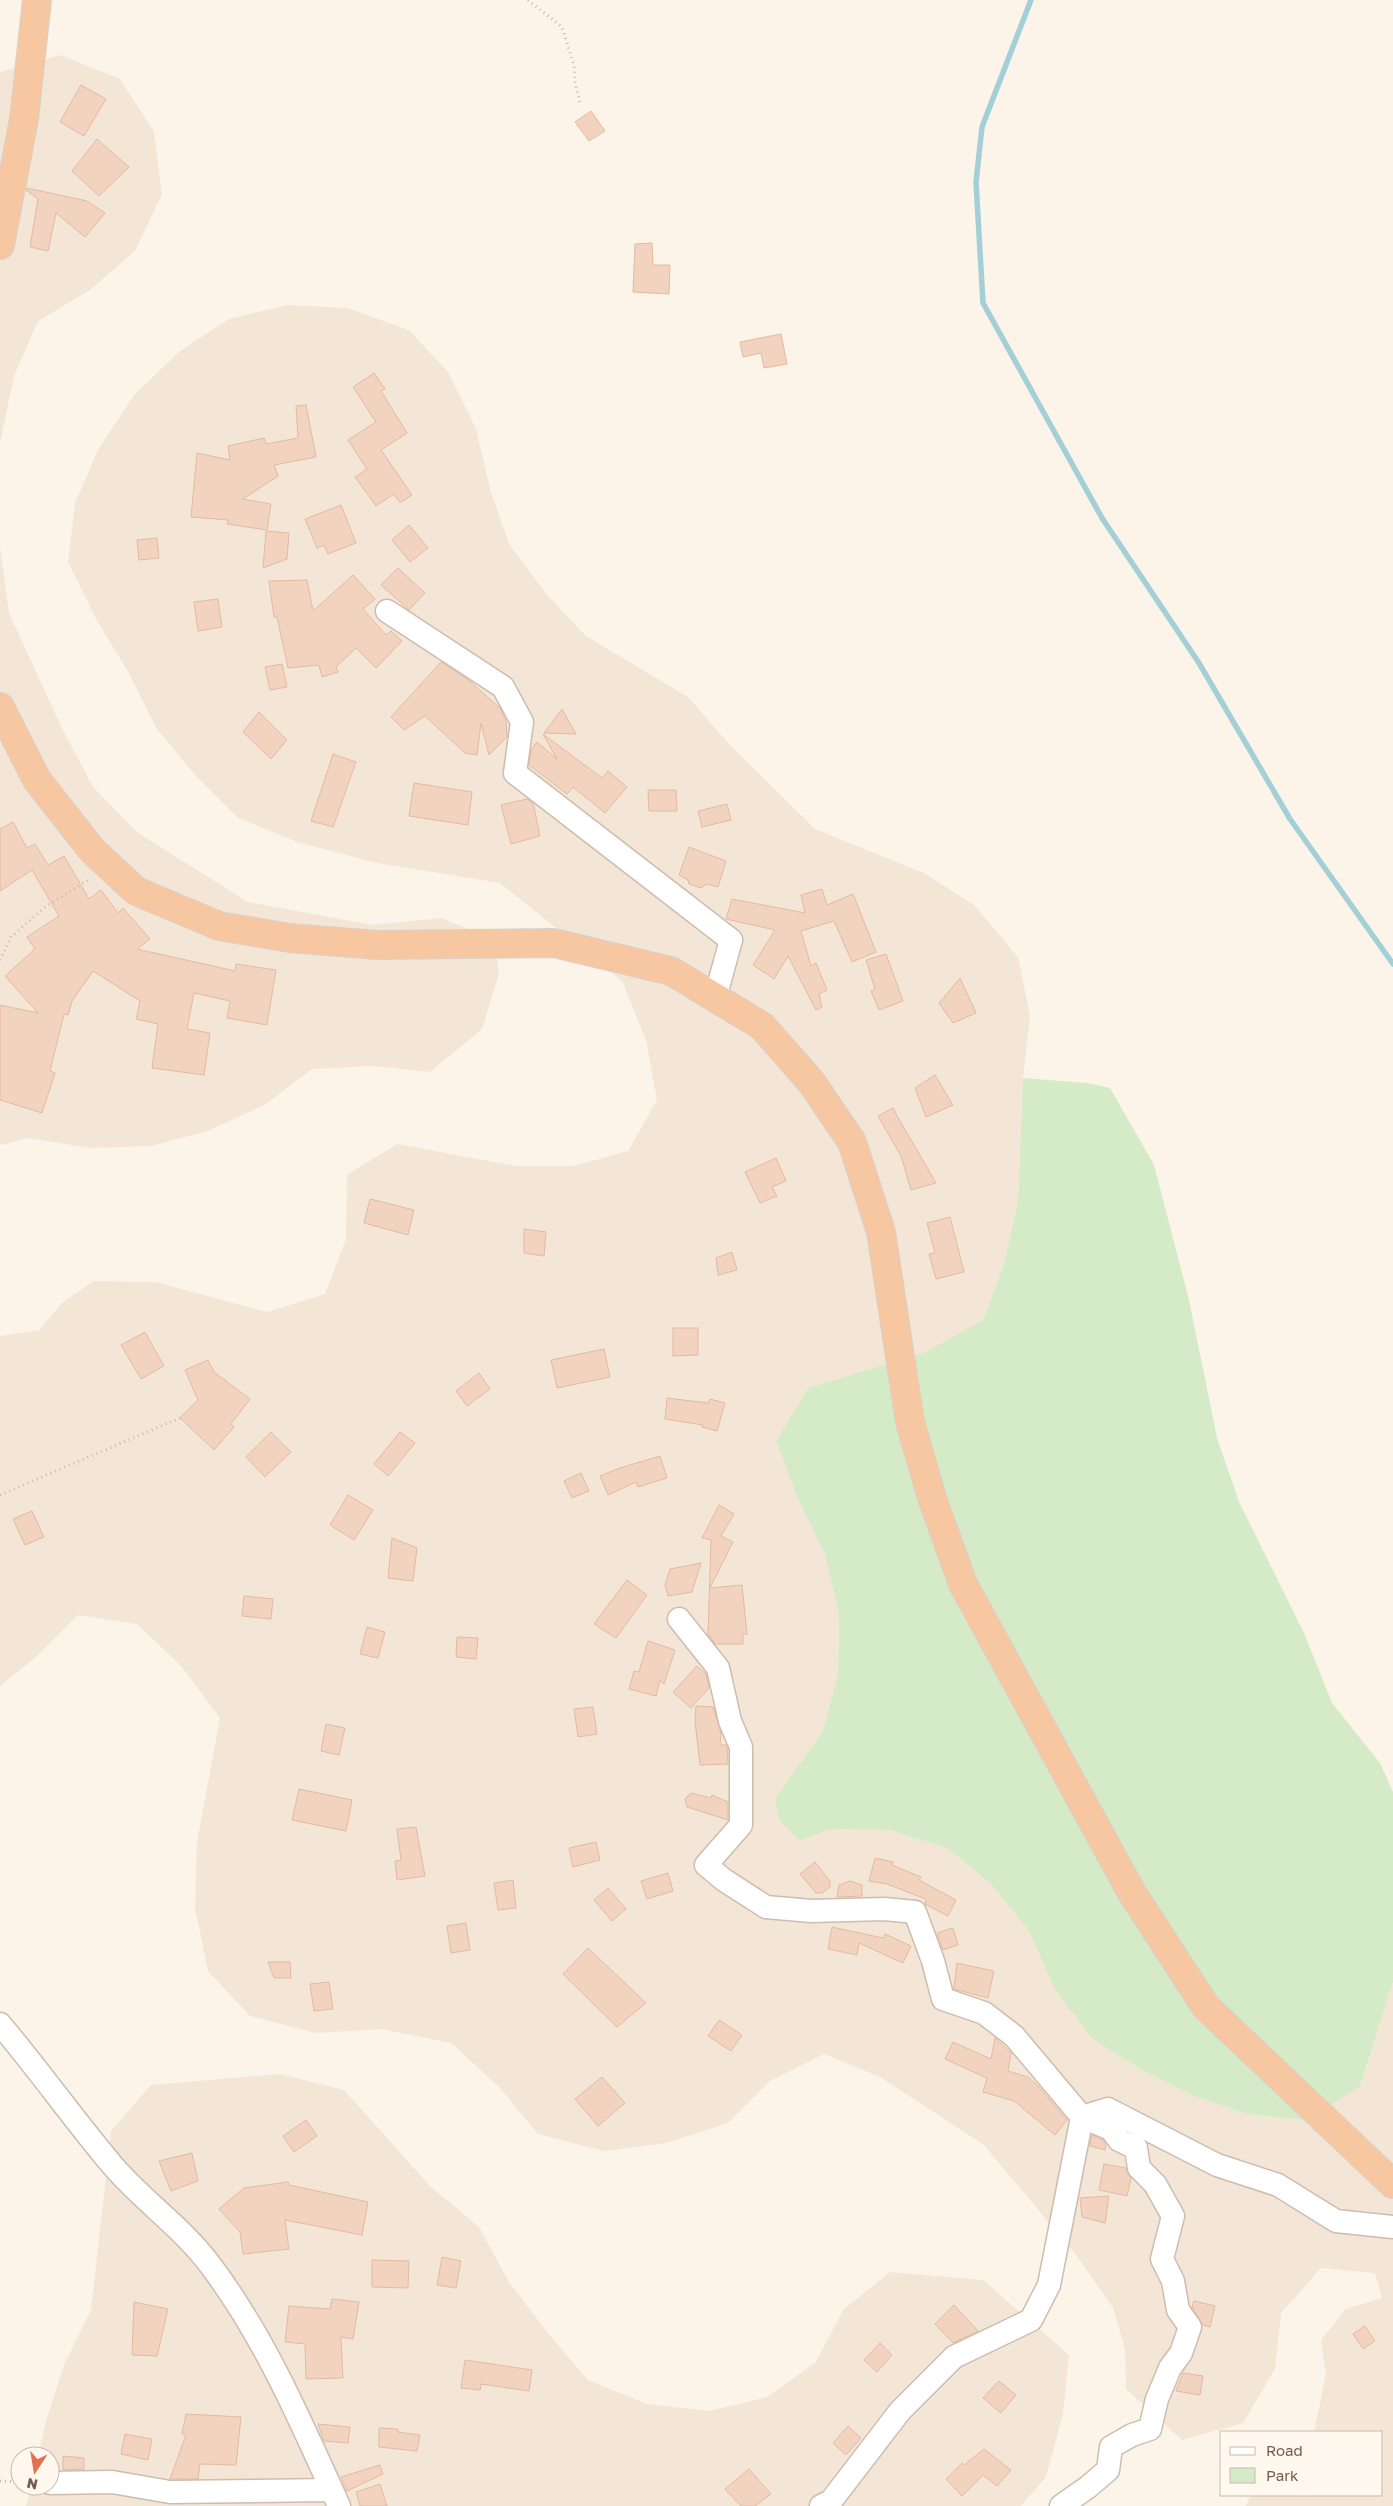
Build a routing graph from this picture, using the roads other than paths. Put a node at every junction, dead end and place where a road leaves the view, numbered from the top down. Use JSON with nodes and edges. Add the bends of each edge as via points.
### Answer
{"nodes":[{"id":1,"x":37,"y":0,"type":"edge"},
{"id":2,"x":0,"y":245,"type":"edge"},
{"id":3,"x":387,"y":612,"type":"dead end"},
{"id":4,"x":0,"y":707,"type":"edge"},
{"id":5,"x":715,"y":998,"type":"junction"},
{"id":6,"x":679,"y":1619,"type":"dead end"},
{"id":7,"x":0,"y":2024,"type":"edge"},
{"id":8,"x":1082,"y":2117,"type":"junction"},
{"id":9,"x":1393,"y":2184,"type":"edge"},
{"id":10,"x":1393,"y":2227,"type":"edge"},
{"id":11,"x":60,"y":2482,"type":"edge"},
{"id":12,"x":336,"y":2498,"type":"edge"},
{"id":13,"x":821,"y":2506,"type":"edge"},
{"id":14,"x":1061,"y":2506,"type":"edge"}],
"edges":[{"from":1,"to":2,"type":"highway","via":[[24,119]]},
{"from":3,"to":5,"type":"street","via":[[503,687],[522,722],[515,773],[732,940]]},
{"from":4,"to":5,"type":"highway","via":[[37,780],[92,850],[136,890],[220,926],[290,938],[377,944],[554,943],[671,971]]},
{"from":5,"to":9,"type":"highway","via":[[762,1026],[812,1083],[852,1142],[881,1232],[910,1422],[932,1498],[963,1584],[1132,1893],[1206,2007]]},
{"from":6,"to":8,"type":"street","via":[[718,1668],[730,1721],[741,1747],[741,1825],[706,1865],[766,1907],[915,1912],[934,1961],[943,1999],[984,2013],[1014,2036]]},
{"from":7,"to":12,"type":"street","via":[[114,2167],[211,2266],[240,2308],[296,2411]]},
{"from":8,"to":10,"type":"street","via":[[1108,2109],[1217,2164],[1278,2185],[1336,2221]]},
{"from":8,"to":13,"type":"street","via":[[1049,2285],[1031,2320],[954,2357],[900,2411],[831,2502]]},
{"from":8,"to":14,"type":"street","via":[[1111,2129],[1119,2140],[1136,2148],[1138,2168],[1155,2184],[1173,2216],[1162,2259],[1173,2281],[1178,2310],[1190,2327],[1181,2353],[1170,2368],[1157,2399],[1150,2429],[1111,2447],[1108,2470]]},
{"from":11,"to":12,"type":"street","via":[[112,2482],[170,2492]]}]}
